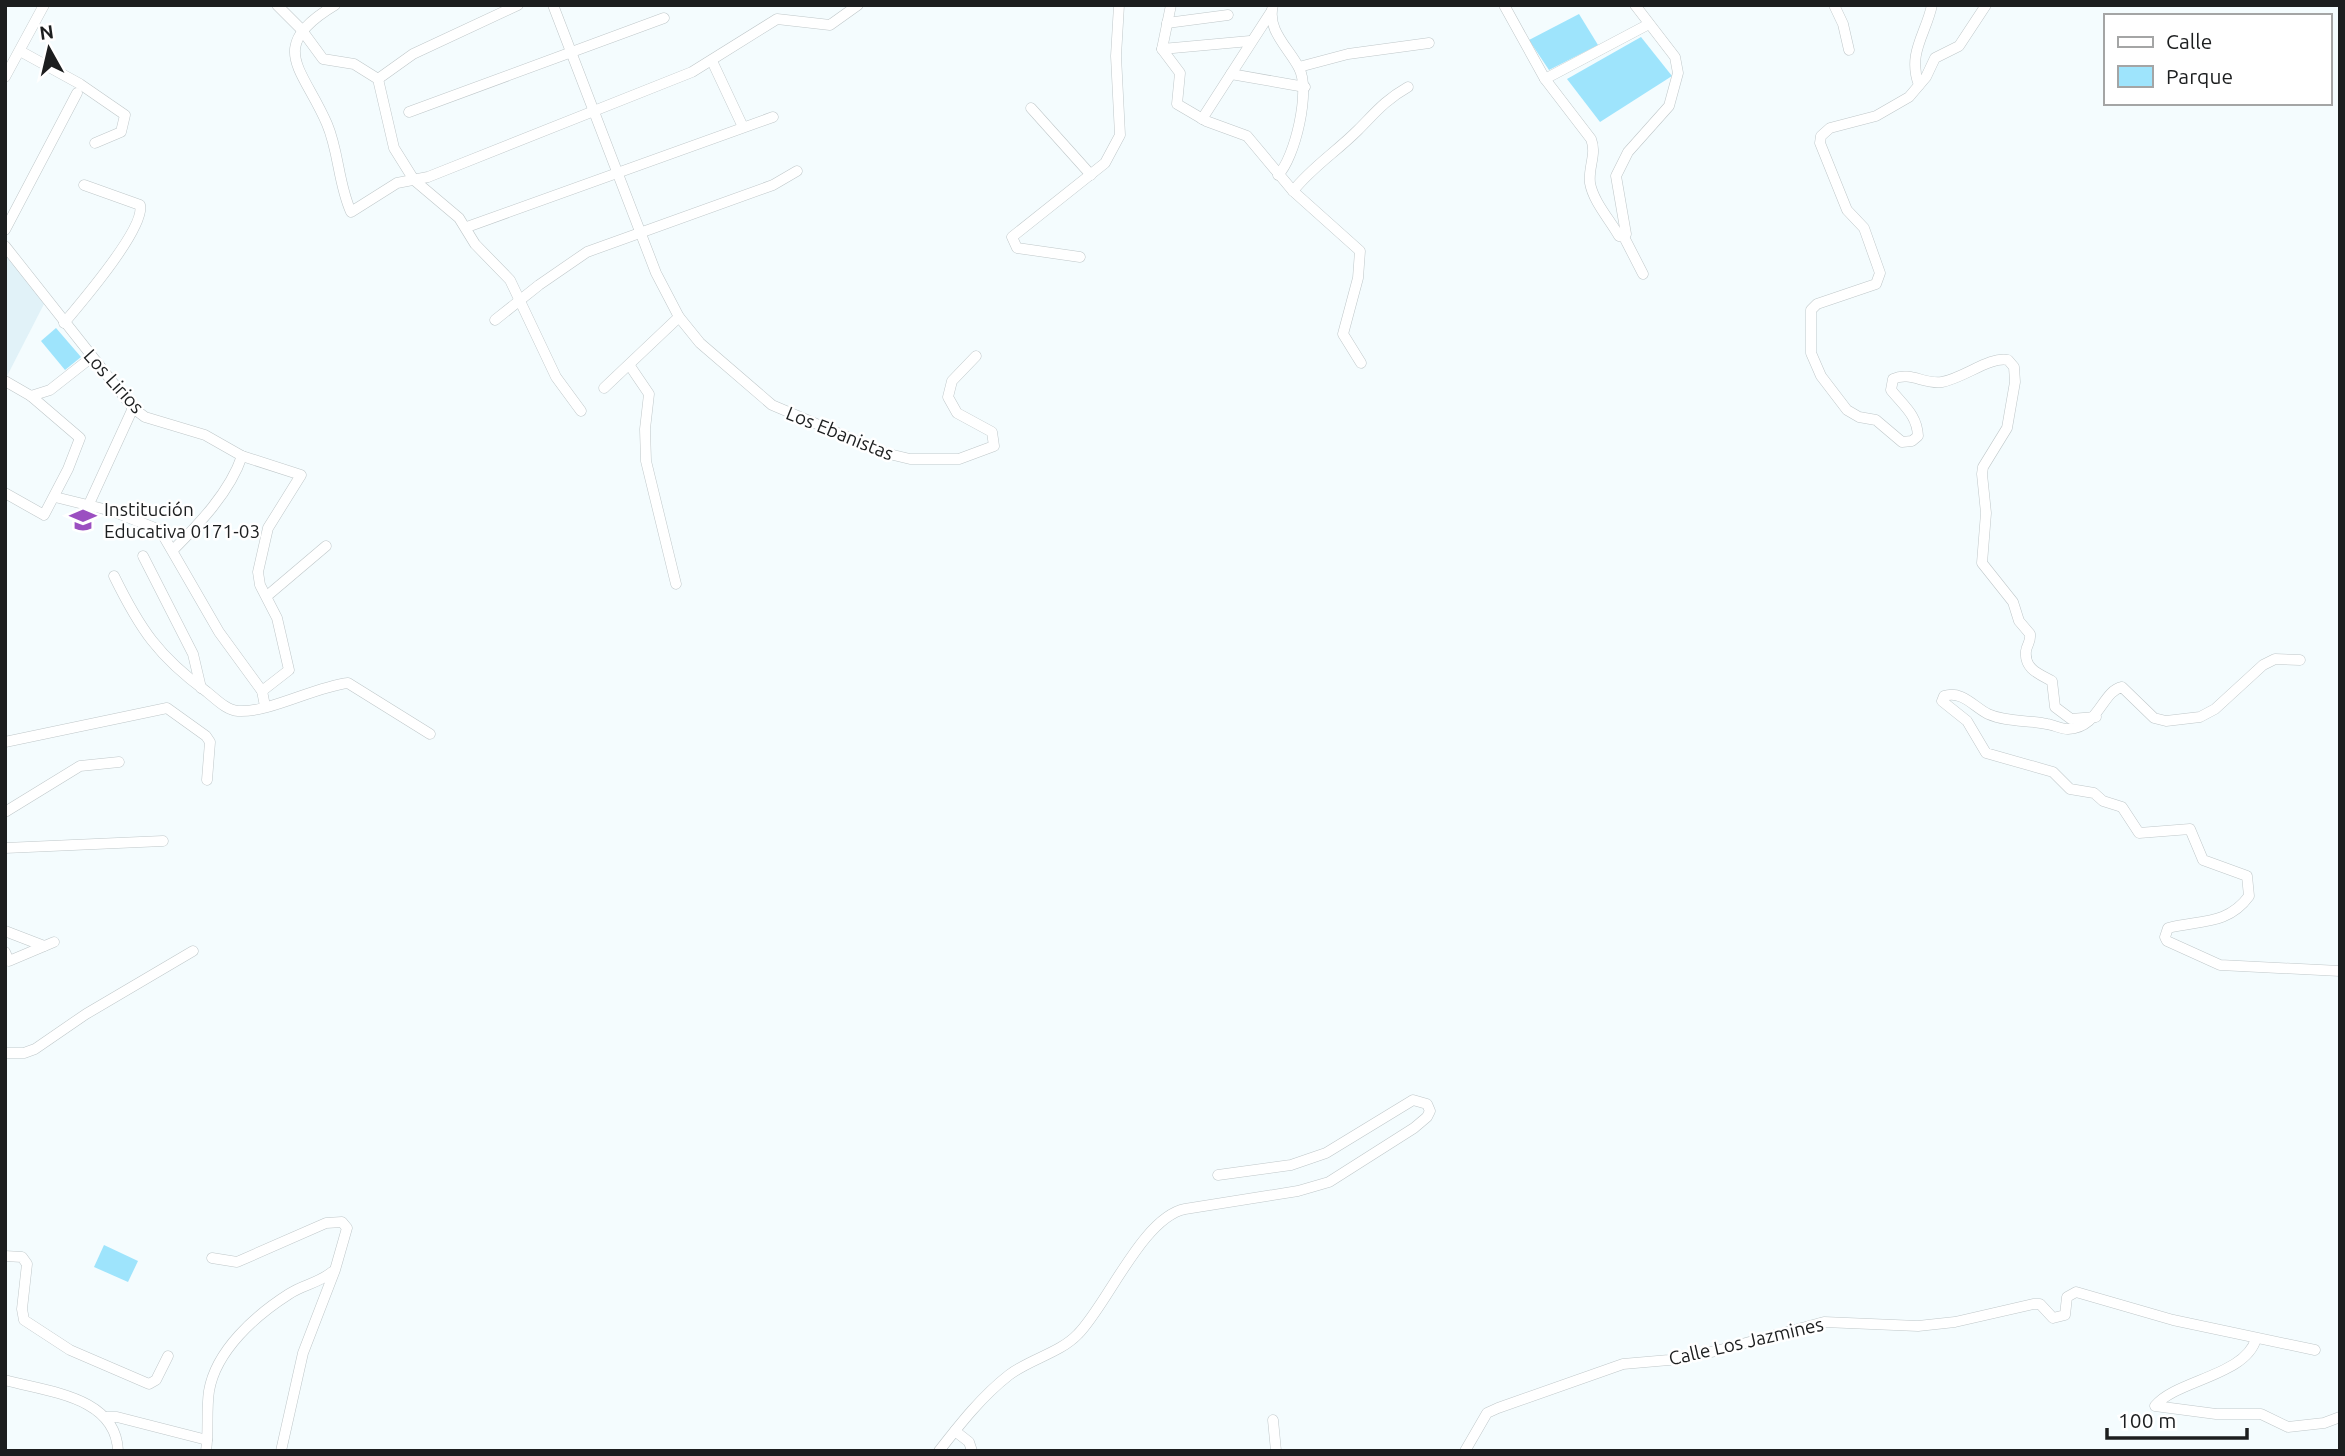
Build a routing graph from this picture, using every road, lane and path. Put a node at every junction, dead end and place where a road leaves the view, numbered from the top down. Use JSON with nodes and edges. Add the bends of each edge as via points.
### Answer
{"nodes":[{"id":1,"x":44,"y":5,"type":"edge"},
{"id":2,"x":276,"y":5,"type":"edge"},
{"id":3,"x":335,"y":5,"type":"edge"},
{"id":4,"x":518,"y":5,"type":"edge"},
{"id":5,"x":553,"y":5,"type":"edge"},
{"id":6,"x":858,"y":5,"type":"edge"},
{"id":7,"x":1119,"y":5,"type":"edge"},
{"id":8,"x":1171,"y":5,"type":"edge"},
{"id":9,"x":1504,"y":5,"type":"edge"},
{"id":10,"x":1635,"y":5,"type":"edge"},
{"id":11,"x":1834,"y":5,"type":"edge"},
{"id":12,"x":1932,"y":5,"type":"edge"},
{"id":13,"x":1986,"y":5,"type":"edge"},
{"id":14,"x":1272,"y":9,"type":"edge"},
{"id":15,"x":1228,"y":15,"type":"dead end"},
{"id":16,"x":664,"y":18,"type":"dead end"},
{"id":17,"x":1167,"y":23,"type":"junction"},
{"id":18,"x":1649,"y":24,"type":"junction"},
{"id":19,"x":301,"y":29,"type":"junction"},
{"id":20,"x":1250,"y":41,"type":"junction"},
{"id":21,"x":1429,"y":43,"type":"dead end"},
{"id":22,"x":1162,"y":49,"type":"junction"},
{"id":23,"x":1849,"y":50,"type":"dead end"},
{"id":24,"x":5,"y":52,"type":"edge"},
{"id":25,"x":571,"y":53,"type":"junction"},
{"id":26,"x":18,"y":54,"type":"junction"},
{"id":27,"x":712,"y":61,"type":"junction"},
{"id":28,"x":1299,"y":67,"type":"junction"},
{"id":29,"x":1231,"y":74,"type":"junction"},
{"id":30,"x":5,"y":77,"type":"edge"},
{"id":31,"x":378,"y":79,"type":"junction"},
{"id":32,"x":1545,"y":79,"type":"junction"},
{"id":33,"x":1919,"y":85,"type":"junction"},
{"id":34,"x":1305,"y":87,"type":"junction"},
{"id":35,"x":1408,"y":87,"type":"dead end"},
{"id":36,"x":77,"y":93,"type":"dead end"},
{"id":37,"x":1031,"y":108,"type":"dead end"},
{"id":38,"x":409,"y":112,"type":"dead end"},
{"id":39,"x":595,"y":113,"type":"junction"},
{"id":40,"x":773,"y":117,"type":"dead end"},
{"id":41,"x":1202,"y":119,"type":"junction"},
{"id":42,"x":743,"y":127,"type":"junction"},
{"id":43,"x":95,"y":143,"type":"dead end"},
{"id":44,"x":797,"y":172,"type":"dead end"},
{"id":45,"x":617,"y":174,"type":"junction"},
{"id":46,"x":1091,"y":175,"type":"junction"},
{"id":47,"x":1278,"y":175,"type":"junction"},
{"id":48,"x":414,"y":180,"type":"junction"},
{"id":49,"x":85,"y":185,"type":"dead end"},
{"id":50,"x":1293,"y":191,"type":"junction"},
{"id":51,"x":467,"y":227,"type":"junction"},
{"id":52,"x":5,"y":230,"type":"edge"},
{"id":53,"x":639,"y":234,"type":"junction"},
{"id":54,"x":1624,"y":237,"type":"junction"},
{"id":55,"x":5,"y":246,"type":"edge"},
{"id":56,"x":1080,"y":257,"type":"dead end"},
{"id":57,"x":1643,"y":274,"type":"dead end"},
{"id":58,"x":519,"y":300,"type":"junction"},
{"id":59,"x":678,"y":317,"type":"junction"},
{"id":60,"x":495,"y":320,"type":"dead end"},
{"id":61,"x":64,"y":323,"type":"junction"},
{"id":62,"x":976,"y":356,"type":"dead end"},
{"id":63,"x":92,"y":357,"type":"junction"},
{"id":64,"x":1361,"y":363,"type":"dead end"},
{"id":65,"x":630,"y":366,"type":"junction"},
{"id":66,"x":5,"y":381,"type":"edge"},
{"id":67,"x":604,"y":388,"type":"dead end"},
{"id":68,"x":32,"y":396,"type":"junction"},
{"id":69,"x":133,"y":408,"type":"junction"},
{"id":70,"x":581,"y":411,"type":"dead end"},
{"id":71,"x":242,"y":456,"type":"junction"},
{"id":72,"x":5,"y":493,"type":"edge"},
{"id":73,"x":55,"y":497,"type":"junction"},
{"id":74,"x":89,"y":505,"type":"junction"},
{"id":75,"x":326,"y":546,"type":"dead end"},
{"id":76,"x":173,"y":550,"type":"junction"},
{"id":77,"x":143,"y":556,"type":"dead end"},
{"id":78,"x":114,"y":576,"type":"dead end"},
{"id":79,"x":676,"y":584,"type":"dead end"},
{"id":80,"x":267,"y":596,"type":"junction"},
{"id":81,"x":2300,"y":660,"type":"dead end"},
{"id":82,"x":201,"y":688,"type":"junction"},
{"id":83,"x":262,"y":691,"type":"junction"},
{"id":84,"x":265,"y":706,"type":"junction"},
{"id":85,"x":2096,"y":717,"type":"junction"},
{"id":86,"x":430,"y":734,"type":"dead end"},
{"id":87,"x":5,"y":742,"type":"edge"},
{"id":88,"x":119,"y":762,"type":"dead end"},
{"id":89,"x":207,"y":780,"type":"dead end"},
{"id":90,"x":5,"y":812,"type":"edge"},
{"id":91,"x":163,"y":841,"type":"dead end"},
{"id":92,"x":5,"y":848,"type":"edge"},
{"id":93,"x":5,"y":931,"type":"edge"},
{"id":94,"x":193,"y":951,"type":"dead end"},
{"id":95,"x":6,"y":959,"type":"edge"},
{"id":96,"x":2340,"y":971,"type":"edge"},
{"id":97,"x":5,"y":1053,"type":"edge"},
{"id":98,"x":1218,"y":1175,"type":"dead end"},
{"id":99,"x":5,"y":1256,"type":"edge"},
{"id":100,"x":212,"y":1258,"type":"dead end"},
{"id":101,"x":335,"y":1270,"type":"junction"},
{"id":102,"x":2256,"y":1339,"type":"junction"},
{"id":103,"x":2315,"y":1350,"type":"dead end"},
{"id":104,"x":168,"y":1356,"type":"dead end"},
{"id":105,"x":5,"y":1380,"type":"edge"},
{"id":106,"x":106,"y":1417,"type":"junction"},
{"id":107,"x":2340,"y":1417,"type":"edge"},
{"id":108,"x":1273,"y":1420,"type":"dead end"},
{"id":109,"x":955,"y":1430,"type":"junction"},
{"id":110,"x":207,"y":1446,"type":"edge"},
{"id":111,"x":118,"y":1451,"type":"edge"},
{"id":112,"x":281,"y":1451,"type":"edge"},
{"id":113,"x":939,"y":1451,"type":"edge"},
{"id":114,"x":972,"y":1451,"type":"edge"},
{"id":115,"x":1276,"y":1451,"type":"edge"},
{"id":116,"x":1465,"y":1451,"type":"edge"}],
"edges":[{"from":1,"to":26,"type":"street"},
{"from":2,"to":19,"type":"street"},
{"from":3,"to":19,"type":"street"},
{"from":4,"to":31,"type":"street","via":[[413,54]]},
{"from":5,"to":25,"type":"street","name":"Los Ebanistas"},
{"from":6,"to":27,"type":"street","via":[[830,25],[778,19]]},
{"from":7,"to":46,"type":"street","via":[[1116,56],[1122,126],[1112,152]]},
{"from":8,"to":17,"type":"street"},
{"from":9,"to":32,"type":"street"},
{"from":10,"to":18,"type":"street"},
{"from":11,"to":23,"type":"street"},
{"from":12,"to":33,"type":"street","via":[[1917,43]]},
{"from":13,"to":33,"type":"street","via":[[1959,46],[1935,58]]},
{"from":14,"to":20,"type":"street"},
{"from":14,"to":28,"type":"street","via":[[1287,53]]},
{"from":15,"to":17,"type":"street"},
{"from":16,"to":25,"type":"street"},
{"from":17,"to":22,"type":"street"},
{"from":18,"to":32,"type":"street"},
{"from":18,"to":54,"type":"street","via":[[1675,57],[1678,73],[1669,106],[1628,152],[1616,176]]},
{"from":19,"to":31,"type":"street","via":[[323,59],[354,64]]},
{"from":19,"to":48,"type":"street","via":[[294,51],[296,64],[327,125],[351,212],[397,183]]},
{"from":20,"to":22,"type":"street"},
{"from":20,"to":29,"type":"street"},
{"from":21,"to":28,"type":"street","via":[[1348,54]]},
{"from":22,"to":41,"type":"street","via":[[1180,73],[1177,104]]},
{"from":24,"to":26,"type":"street"},
{"from":25,"to":38,"type":"street"},
{"from":25,"to":39,"type":"street","name":"Los Ebanistas"},
{"from":26,"to":30,"type":"street"},
{"from":26,"to":43,"type":"street","via":[[80,84],[125,115],[121,132]]},
{"from":27,"to":39,"type":"street"},
{"from":27,"to":42,"type":"street"},
{"from":28,"to":34,"type":"street"},
{"from":29,"to":34,"type":"street"},
{"from":29,"to":41,"type":"street"},
{"from":31,"to":48,"type":"street","via":[[394,148]]},
{"from":32,"to":54,"type":"street","via":[[1591,139],[1595,149],[1592,192]]},
{"from":33,"to":85,"type":"street","via":[[1899,104],[1864,121],[1830,128],[1821,136],[1845,205],[1863,225],[1880,273],[1875,284],[1811,310],[1814,365],[1847,410],[1876,420],[1902,442],[1918,436],[1918,425],[1891,390],[1894,379],[1906,376],[1937,383],[1959,378],[1999,358],[2014,367],[2007,428],[1983,467],[1982,563],[2013,602],[2028,631],[2029,665],[2052,681],[2055,707],[2071,719]]},
{"from":34,"to":47,"type":"street","via":[[1290,156]]},
{"from":35,"to":50,"type":"street","via":[[1376,108],[1360,128],[1311,168]]},
{"from":36,"to":52,"type":"street"},
{"from":37,"to":46,"type":"street"},
{"from":39,"to":45,"type":"street","name":"Los Ebanistas"},
{"from":39,"to":48,"type":"street"},
{"from":40,"to":42,"type":"street"},
{"from":41,"to":47,"type":"street","via":[[1247,136]]},
{"from":42,"to":45,"type":"street"},
{"from":44,"to":53,"type":"street"},
{"from":45,"to":51,"type":"street"},
{"from":45,"to":53,"type":"street","name":"Los Ebanistas"},
{"from":46,"to":56,"type":"street","via":[[1012,237],[1017,248]]},
{"from":47,"to":50,"type":"street"},
{"from":48,"to":51,"type":"street"},
{"from":49,"to":61,"type":"street","via":[[140,205],[141,214]]},
{"from":50,"to":64,"type":"street","via":[[1360,251],[1359,278],[1343,334]]},
{"from":51,"to":58,"type":"street","via":[[475,244],[510,280]]},
{"from":53,"to":58,"type":"street","via":[[572,261]]},
{"from":53,"to":59,"type":"street","name":"Los Ebanistas"},
{"from":54,"to":57,"type":"street"},
{"from":55,"to":61,"type":"street","name":"Los Lirios"},
{"from":58,"to":60,"type":"street"},
{"from":58,"to":70,"type":"street","via":[[556,377]]},
{"from":59,"to":62,"type":"street","name":"Los Ebanistas","via":[[700,343],[772,405],[848,439],[910,459],[959,459],[994,446],[992,432],[957,413],[948,397],[952,381]]},
{"from":59,"to":65,"type":"street"},
{"from":61,"to":63,"type":"street","name":"Los Lirios"},
{"from":63,"to":68,"type":"street","via":[[50,390]]},
{"from":63,"to":69,"type":"street","name":"Los Lirios"},
{"from":65,"to":67,"type":"street"},
{"from":65,"to":79,"type":"street","via":[[649,394],[646,461]]},
{"from":66,"to":68,"type":"street"},
{"from":68,"to":73,"type":"street","via":[[80,438]]},
{"from":69,"to":71,"type":"street","name":"Los Lirios","via":[[145,417],[205,435]]},
{"from":69,"to":74,"type":"street"},
{"from":71,"to":76,"type":"street","via":[[204,517]]},
{"from":71,"to":80,"type":"street","name":"Los Lirios","via":[[301,475],[268,528],[260,556],[258,572]]},
{"from":72,"to":73,"type":"street","via":[[44,515]]},
{"from":73,"to":74,"type":"street"},
{"from":74,"to":76,"type":"street","via":[[152,524]]},
{"from":75,"to":80,"type":"street"},
{"from":76,"to":83,"type":"street","via":[[219,632]]},
{"from":77,"to":82,"type":"street","via":[[193,654]]},
{"from":78,"to":82,"type":"street","via":[[162,656]]},
{"from":80,"to":83,"type":"street","via":[[289,670]]},
{"from":81,"to":85,"type":"street","via":[[2275,659],[2263,665],[2200,717],[2154,718],[2122,687],[2113,690]]},
{"from":82,"to":84,"type":"street","via":[[238,711]]},
{"from":83,"to":84,"type":"street"},
{"from":84,"to":86,"type":"street","via":[[348,683]]},
{"from":85,"to":96,"type":"street","via":[[2065,729],[2002,718],[1952,695],[1942,701],[1967,721],[1986,753],[2053,772],[2070,789],[2094,793],[2122,807],[2139,833],[2190,829],[2203,860],[2247,876],[2249,896],[2234,912],[2211,922],[2168,928],[2167,941],[2220,965]]},
{"from":87,"to":89,"type":"street","via":[[167,708],[210,742]]},
{"from":88,"to":90,"type":"street","via":[[80,766]]},
{"from":91,"to":92,"type":"street"},
{"from":93,"to":95,"type":"street","via":[[49,944]]},
{"from":94,"to":97,"type":"street","via":[[35,1049]]},
{"from":98,"to":109,"type":"street","via":[[1291,1165],[1326,1153],[1413,1100],[1427,1104],[1430,1111],[1414,1128],[1329,1182],[1170,1214],[1114,1279],[1079,1334],[1009,1375]]},
{"from":99,"to":104,"type":"street","via":[[22,1257],[27,1264],[24,1320],[61,1344],[149,1384],[156,1380]]},
{"from":100,"to":101,"type":"street","via":[[237,1262],[338,1221],[345,1224],[347,1232]]},
{"from":101,"to":110,"type":"street","via":[[317,1284],[291,1292],[236,1340],[209,1391]]},
{"from":101,"to":112,"type":"street","via":[[303,1353]]},
{"from":102,"to":103,"type":"street","name":"Calle Los Jazmines"},
{"from":102,"to":107,"type":"street","via":[[2247,1354],[2155,1406],[2261,1414],[2288,1427]]},
{"from":102,"to":116,"type":"street","name":"Calle Los Jazmines","via":[[2076,1292],[2067,1297],[2065,1315],[2060,1318],[2033,1304],[1918,1326],[1824,1322],[1716,1351],[1623,1364],[1498,1408],[1487,1413]]},
{"from":105,"to":106,"type":"street","via":[[82,1402]]},
{"from":106,"to":110,"type":"street"},
{"from":106,"to":111,"type":"street","via":[[115,1428]]},
{"from":108,"to":115,"type":"street"},
{"from":109,"to":113,"type":"street"},
{"from":109,"to":114,"type":"street"}]}
